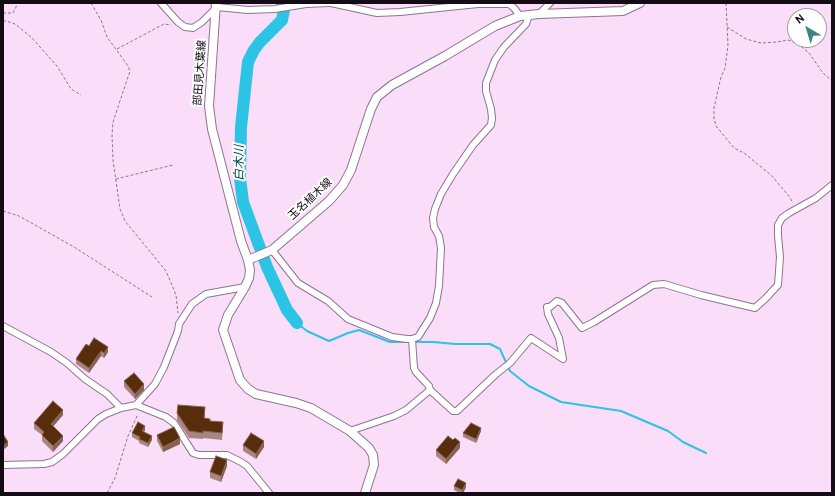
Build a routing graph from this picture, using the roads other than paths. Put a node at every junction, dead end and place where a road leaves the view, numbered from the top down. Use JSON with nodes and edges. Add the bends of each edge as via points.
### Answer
{"nodes":[{"id":1,"x":161,"y":3,"type":"edge"},
{"id":2,"x":330,"y":3,"type":"edge"},
{"id":3,"x":550,"y":3,"type":"edge"},
{"id":4,"x":640,"y":3,"type":"edge"},
{"id":5,"x":217,"y":5,"type":"edge"},
{"id":6,"x":539,"y":14,"type":"junction"},
{"id":7,"x":529,"y":15,"type":"junction"},
{"id":8,"x":520,"y":16,"type":"junction"},
{"id":9,"x":832,"y":186,"type":"edge"},
{"id":10,"x":270,"y":251,"type":"junction"},
{"id":11,"x":248,"y":260,"type":"junction"},
{"id":12,"x":245,"y":287,"type":"junction"},
{"id":13,"x":3,"y":326,"type":"edge"},
{"id":14,"x":412,"y":339,"type":"junction"},
{"id":15,"x":430,"y":390,"type":"junction"},
{"id":16,"x":139,"y":406,"type":"junction"},
{"id":17,"x":121,"y":408,"type":"junction"},
{"id":18,"x":350,"y":431,"type":"junction"},
{"id":19,"x":3,"y":465,"type":"edge"},
{"id":20,"x":269,"y":493,"type":"edge"},
{"id":21,"x":365,"y":493,"type":"edge"}],
"edges":[{"from":1,"to":5,"type":"street","via":[[182,25],[193,28]]},
{"from":2,"to":5,"type":"street","via":[[248,10]]},
{"from":2,"to":8,"type":"street","via":[[377,13],[478,4],[509,4]]},
{"from":3,"to":6,"type":"street"},
{"from":4,"to":6,"type":"main road","name":"玉名植木線","via":[[623,11]]},
{"from":5,"to":11,"type":"main road","name":"部田見木葉線","via":[[209,106],[212,129],[240,241]]},
{"from":6,"to":7,"type":"main road","name":"玉名植木線"},
{"from":7,"to":8,"type":"main road","name":"玉名植木線"},
{"from":7,"to":14,"type":"street","via":[[526,24],[495,60],[486,83],[492,114],[491,125],[453,174],[435,209],[434,227],[441,248],[438,292],[430,318],[418,336]]},
{"from":8,"to":10,"type":"main road","name":"玉名植木線","via":[[496,26],[392,84],[377,97],[343,185],[329,201]]},
{"from":9,"to":15,"type":"street","via":[[782,218],[778,225],[778,285],[755,308],[664,284],[653,284],[582,328],[562,303],[557,301],[547,307],[563,359],[531,338],[508,365],[456,411]]},
{"from":10,"to":11,"type":"main road","name":"玉名植木線"},
{"from":10,"to":14,"type":"street","via":[[298,283],[328,301],[348,319],[392,337]]},
{"from":11,"to":12,"type":"main road","via":[[250,270]]},
{"from":12,"to":16,"type":"street","via":[[206,294],[192,304],[179,324],[164,367]]},
{"from":12,"to":18,"type":"main road","via":[[228,315],[223,330],[240,380],[256,394],[311,408]]},
{"from":13,"to":17,"type":"street","via":[[56,355],[84,379],[107,394]]},
{"from":14,"to":15,"type":"street","via":[[414,368]]},
{"from":15,"to":18,"type":"street","via":[[406,410]]},
{"from":16,"to":17,"type":"street"},
{"from":16,"to":20,"type":"street","via":[[174,423],[193,453],[227,455],[247,466]]},
{"from":17,"to":19,"type":"street","via":[[98,419],[52,462]]},
{"from":18,"to":21,"type":"main road","via":[[373,455],[374,466]]}]}
